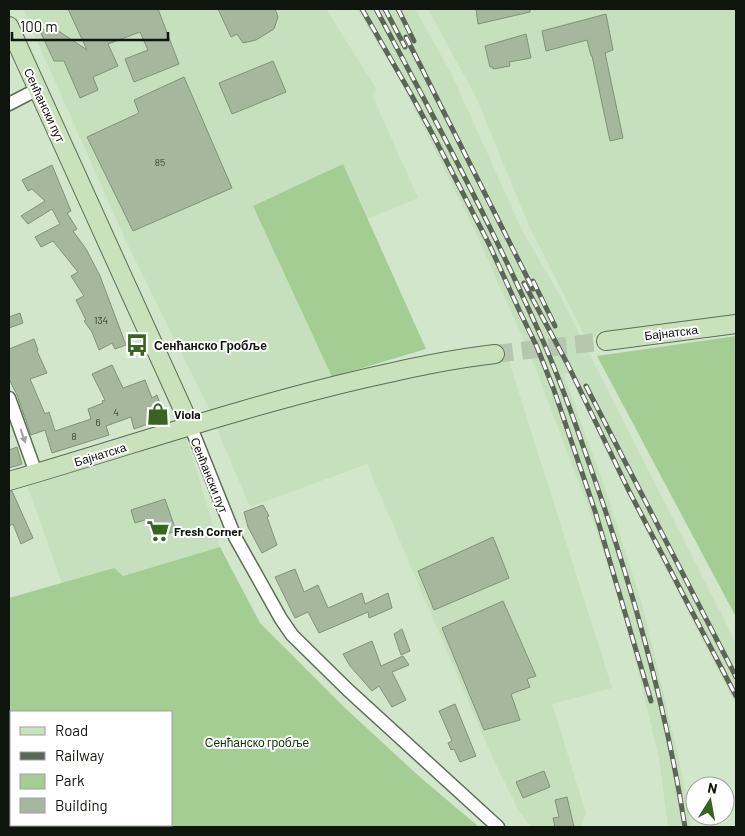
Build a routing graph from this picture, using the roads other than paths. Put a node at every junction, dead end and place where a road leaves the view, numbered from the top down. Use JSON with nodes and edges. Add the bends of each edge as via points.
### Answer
{"nodes":[{"id":1,"x":9,"y":26,"type":"edge"},
{"id":2,"x":38,"y":89,"type":"junction"},
{"id":3,"x":9,"y":104,"type":"edge"},
{"id":4,"x":736,"y":324,"type":"edge"},
{"id":5,"x":606,"y":341,"type":"tunnel mouth"},
{"id":6,"x":495,"y":354,"type":"tunnel mouth"},
{"id":7,"x":9,"y":398,"type":"edge"},
{"id":8,"x":190,"y":425,"type":"junction"},
{"id":9,"x":36,"y":473,"type":"junction"},
{"id":10,"x":9,"y":481,"type":"edge"},
{"id":11,"x":498,"y":827,"type":"edge"}],
"edges":[{"from":1,"to":2,"type":"main road","name":"Сенћански пут"},
{"from":2,"to":3,"type":"street"},
{"from":2,"to":8,"type":"main road","name":"Сенћански пут"},
{"from":4,"to":5,"type":"main road","name":"Бајнатска"},
{"from":6,"to":8,"type":"main road","name":"Бајнатска","via":[[458,358],[317,389]]},
{"from":7,"to":9,"type":"street","one_way":true},
{"from":8,"to":9,"type":"main road","name":"Бајнатска"},
{"from":8,"to":11,"type":"street","name":"Сенћански пут","via":[[235,537],[292,635]]},
{"from":9,"to":10,"type":"main road","name":"Бајнатска"}]}
